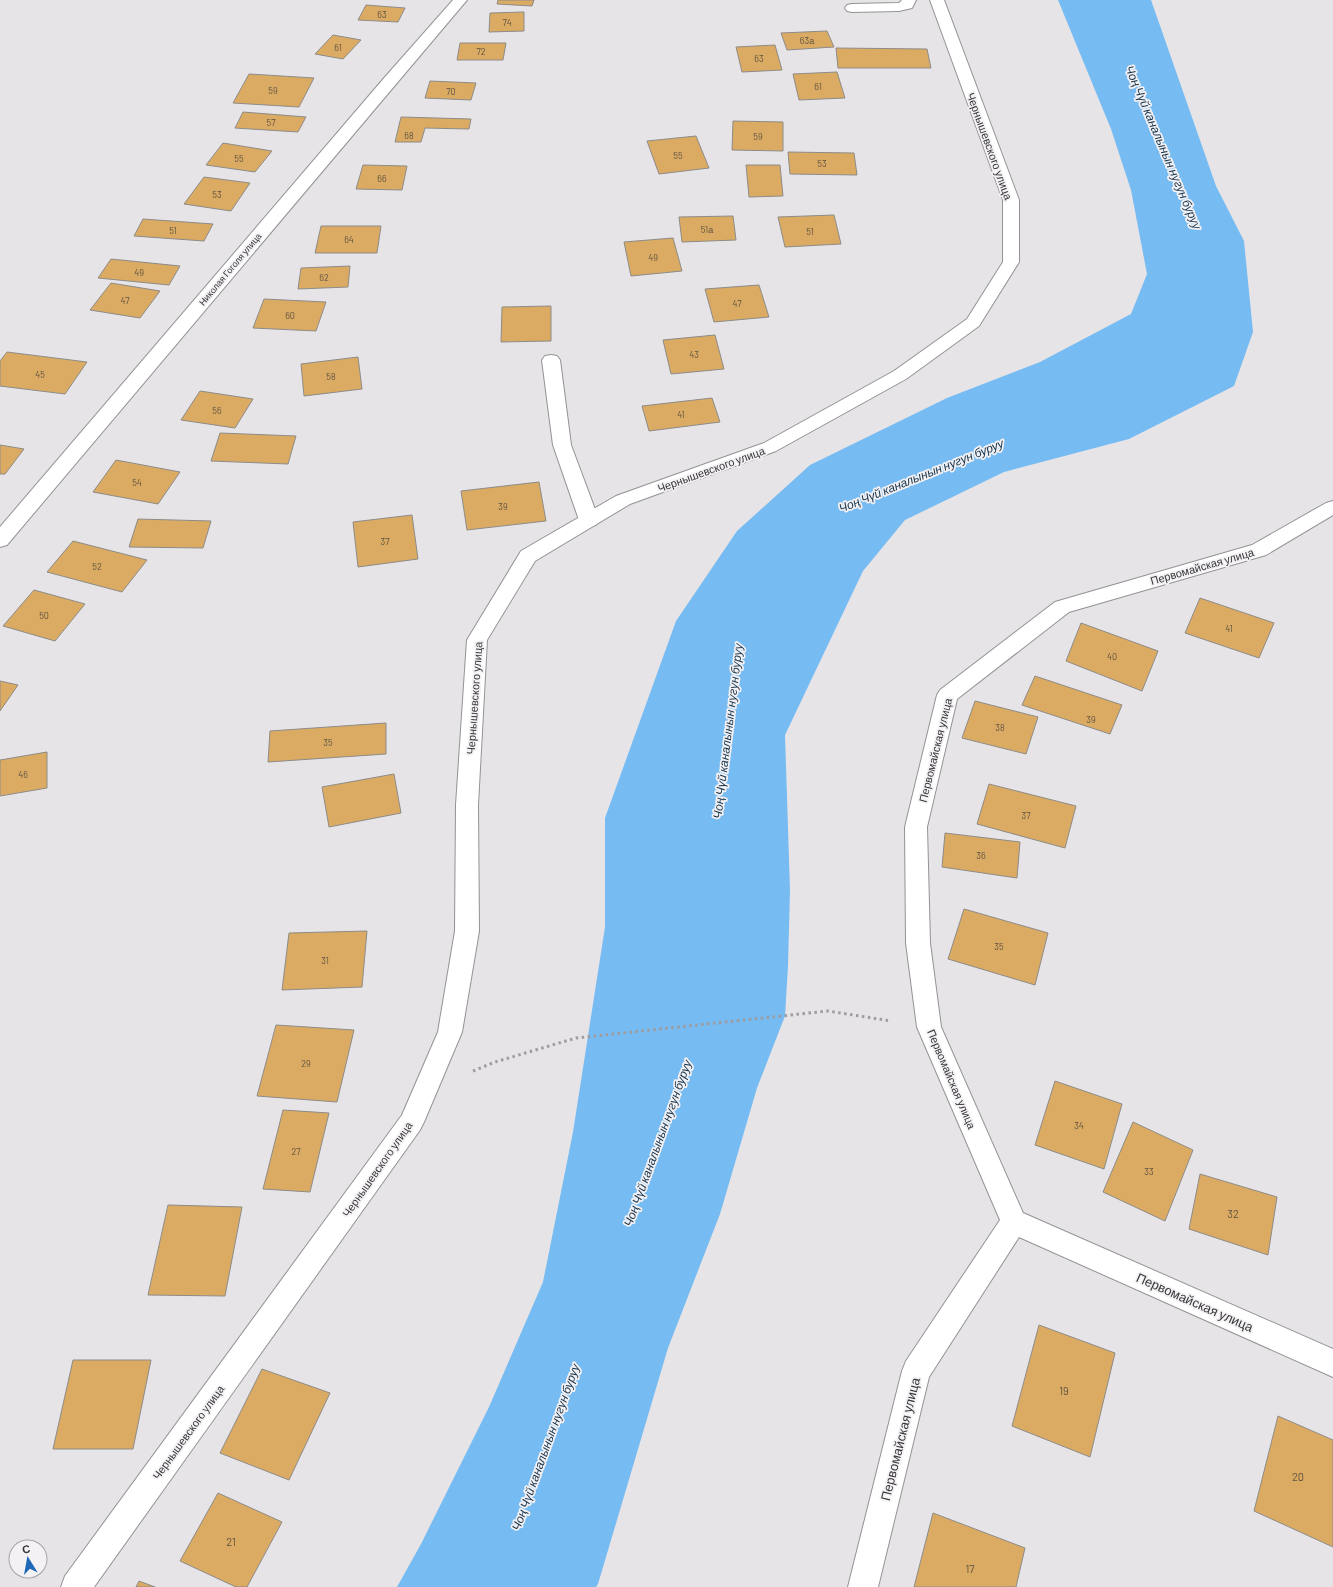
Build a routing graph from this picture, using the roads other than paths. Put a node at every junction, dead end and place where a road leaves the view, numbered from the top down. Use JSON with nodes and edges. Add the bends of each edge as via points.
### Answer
{"nodes":[{"id":1,"x":460,"y":0,"type":"edge"},
{"id":2,"x":909,"y":0,"type":"edge"},
{"id":3,"x":937,"y":0,"type":"edge"},
{"id":4,"x":852,"y":8,"type":"dead end"},
{"id":5,"x":551,"y":360,"type":"dead end"},
{"id":6,"x":1333,"y":507,"type":"edge"},
{"id":7,"x":590,"y":520,"type":"junction"},
{"id":8,"x":0,"y":540,"type":"edge"},
{"id":9,"x":1014,"y":1222,"type":"junction"},
{"id":10,"x":1333,"y":1363,"type":"edge"},
{"id":11,"x":76,"y":1587,"type":"edge"},
{"id":12,"x":863,"y":1587,"type":"edge"}],
"edges":[{"from":1,"to":8,"type":"street","name":"Николая Гоголя улица"},
{"from":2,"to":4,"type":"street","via":[[907,5],[899,7]]},
{"from":3,"to":7,"type":"street","name":"Чернышевского улица","via":[[1011,200],[1011,262],[972,322],[900,375],[770,447],[623,500]]},
{"from":5,"to":7,"type":"street","via":[[562,445]]},
{"from":6,"to":9,"type":"street","name":"Первомайская улица","via":[[1259,550],[1062,607],[947,695],[916,828],[918,943],[929,1027]]},
{"from":7,"to":11,"type":"street","name":"Чернышевского улица","via":[[528,556],[477,640],[467,805],[467,932],[450,1032],[411,1122]]},
{"from":9,"to":10,"type":"street","name":"Первомайская улица"},
{"from":9,"to":12,"type":"street","name":"Первомайская улица","via":[[916,1371]]}]}
